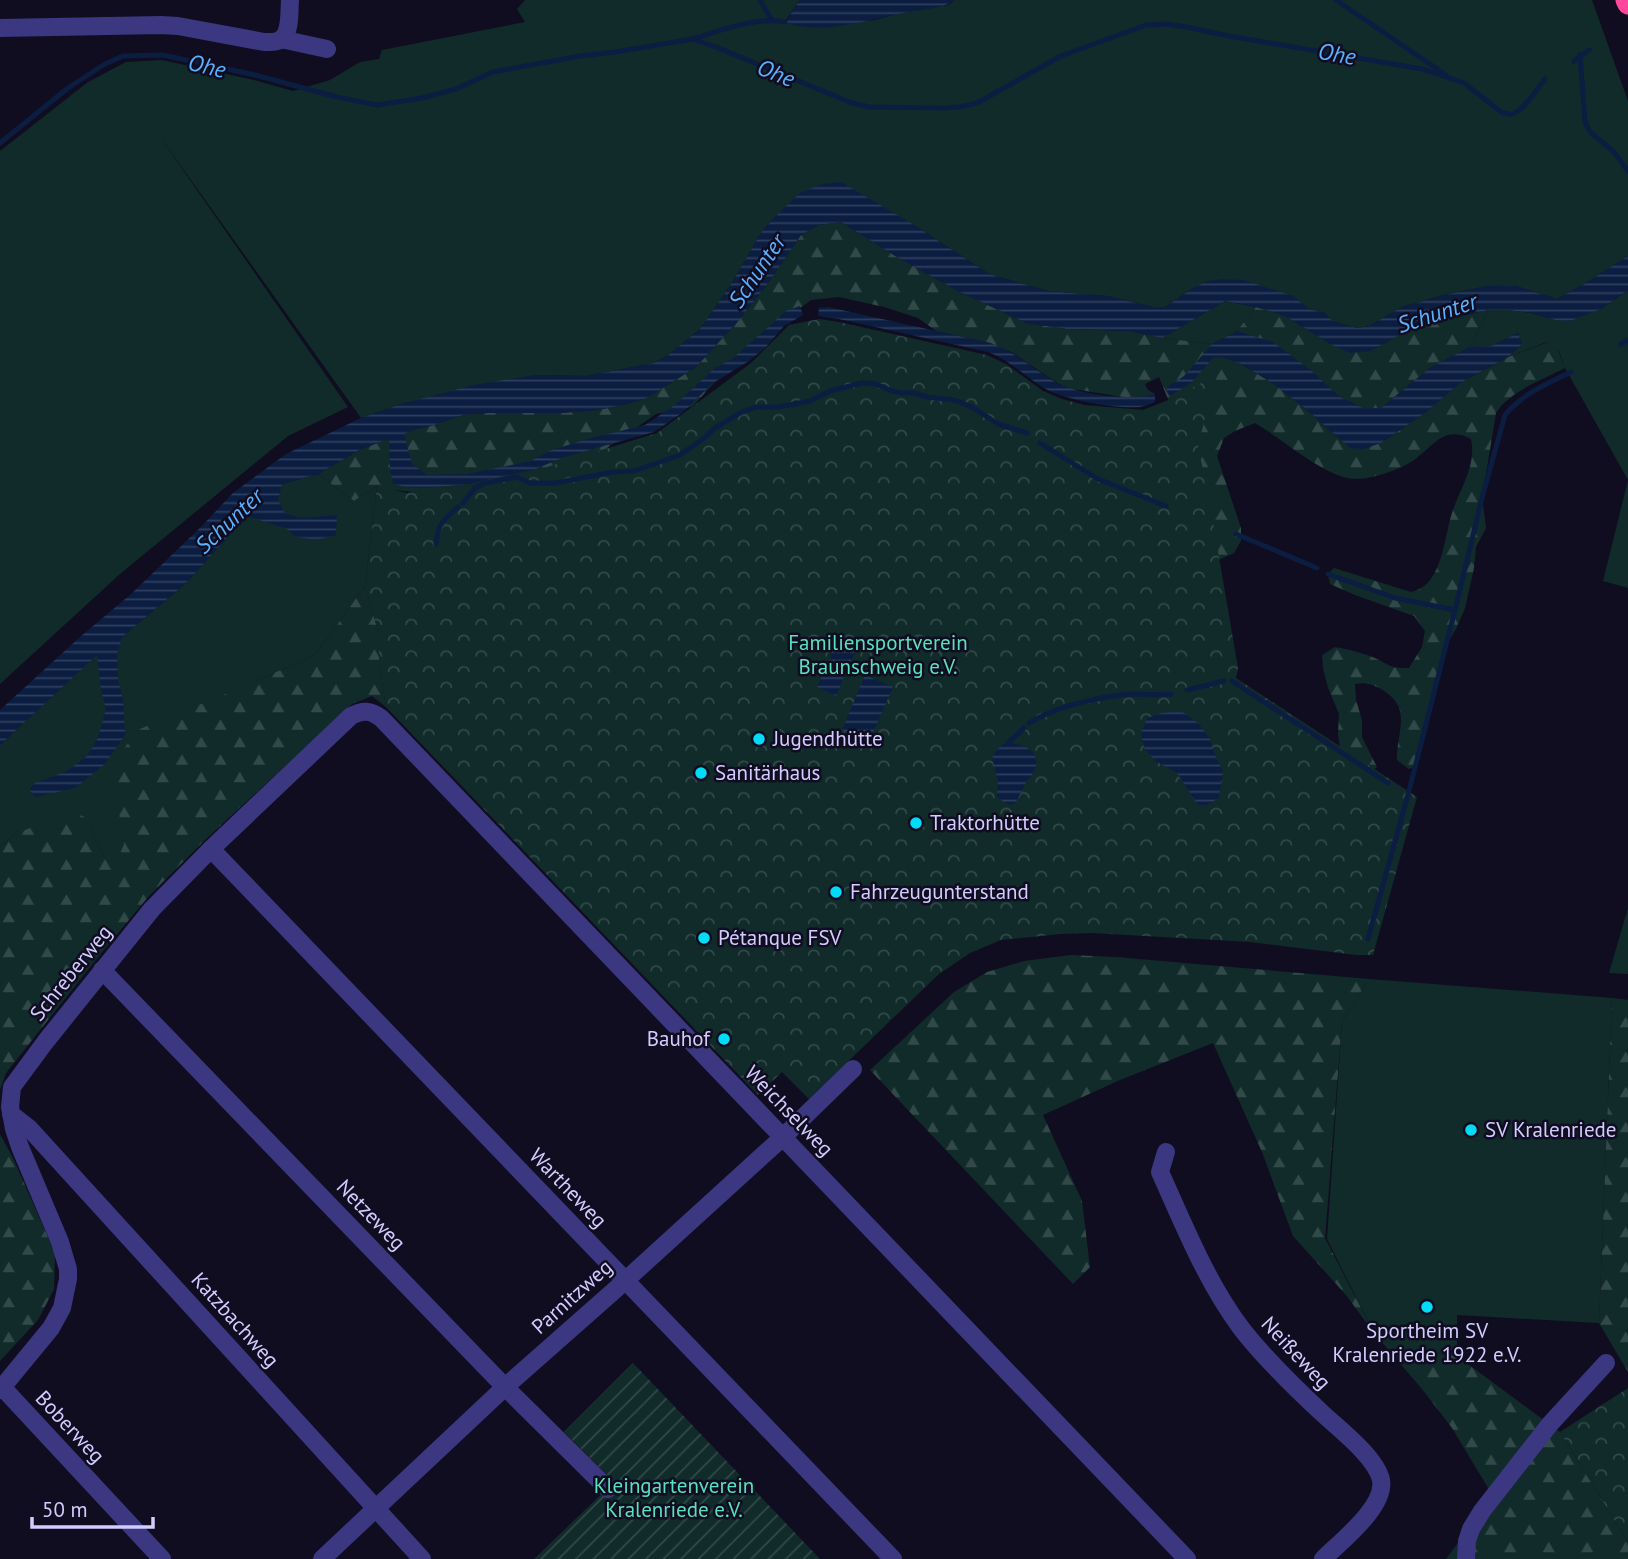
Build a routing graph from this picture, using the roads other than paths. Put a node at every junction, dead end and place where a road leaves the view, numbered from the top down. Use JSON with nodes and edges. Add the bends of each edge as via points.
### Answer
{"nodes":[{"id":1,"x":290,"y":0,"type":"edge"},
{"id":2,"x":0,"y":29,"type":"edge"},
{"id":3,"x":281,"y":39,"type":"junction"},
{"id":4,"x":327,"y":49,"type":"dead end"},
{"id":5,"x":351,"y":716,"type":"joint"},
{"id":6,"x":211,"y":849,"type":"junction"},
{"id":7,"x":102,"y":970,"type":"junction"},
{"id":8,"x":853,"y":1069,"type":"dead end"},
{"id":9,"x":11,"y":1114,"type":"junction"},
{"id":10,"x":783,"y":1137,"type":"junction"},
{"id":11,"x":1166,"y":1152,"type":"dead end"},
{"id":12,"x":625,"y":1280,"type":"junction"},
{"id":13,"x":1606,"y":1363,"type":"dead end"},
{"id":14,"x":505,"y":1387,"type":"junction"},
{"id":15,"x":1,"y":1388,"type":"edge"},
{"id":16,"x":608,"y":1489,"type":"dead end"},
{"id":17,"x":376,"y":1509,"type":"junction"},
{"id":18,"x":162,"y":1559,"type":"edge"},
{"id":19,"x":322,"y":1559,"type":"edge"},
{"id":20,"x":422,"y":1559,"type":"edge"},
{"id":21,"x":893,"y":1559,"type":"edge"},
{"id":22,"x":1187,"y":1559,"type":"edge"},
{"id":23,"x":1323,"y":1559,"type":"edge"},
{"id":24,"x":1466,"y":1559,"type":"edge"}],
"edges":[{"from":1,"to":3,"type":"street","via":[[288,29]]},
{"from":2,"to":3,"type":"street","via":[[161,25],[264,42]]},
{"from":3,"to":4,"type":"street"},
{"from":5,"to":6,"type":"street","name":"Schreberweg"},
{"from":5,"to":10,"type":"street","name":"Weichselweg","via":[[366,710],[381,718]]},
{"from":6,"to":7,"type":"street","name":"Schreberweg","via":[[152,909]]},
{"from":6,"to":12,"type":"street","name":"Wartheweg"},
{"from":7,"to":9,"type":"street","name":"Schreberweg","via":[[22,1071],[12,1087]]},
{"from":7,"to":14,"type":"street","name":"Netzeweg"},
{"from":8,"to":10,"type":"street","name":"Parnitzweg"},
{"from":9,"to":15,"type":"street","name":"Schreberweg","via":[[20,1147],[64,1251],[68,1279],[57,1319]]},
{"from":9,"to":17,"type":"street","name":"Katzbachweg","via":[[29,1128]]},
{"from":10,"to":12,"type":"street","name":"Parnitzweg"},
{"from":10,"to":22,"type":"street","name":"Weichselweg"},
{"from":11,"to":23,"type":"street","name":"Neißeweg","via":[[1160,1172],[1221,1298],[1282,1375],[1369,1458],[1381,1482],[1372,1510]]},
{"from":12,"to":14,"type":"street","name":"Parnitzweg"},
{"from":12,"to":21,"type":"street","name":"Wartheweg"},
{"from":13,"to":24,"type":"street","via":[[1550,1424],[1482,1511],[1467,1541]]},
{"from":14,"to":16,"type":"street","name":"Netzeweg"},
{"from":14,"to":17,"type":"street","name":"Parnitzweg"},
{"from":15,"to":18,"type":"street","name":"Boberweg"},
{"from":17,"to":19,"type":"street","name":"Parnitzweg"},
{"from":17,"to":20,"type":"street","name":"Katzbachweg"}]}
